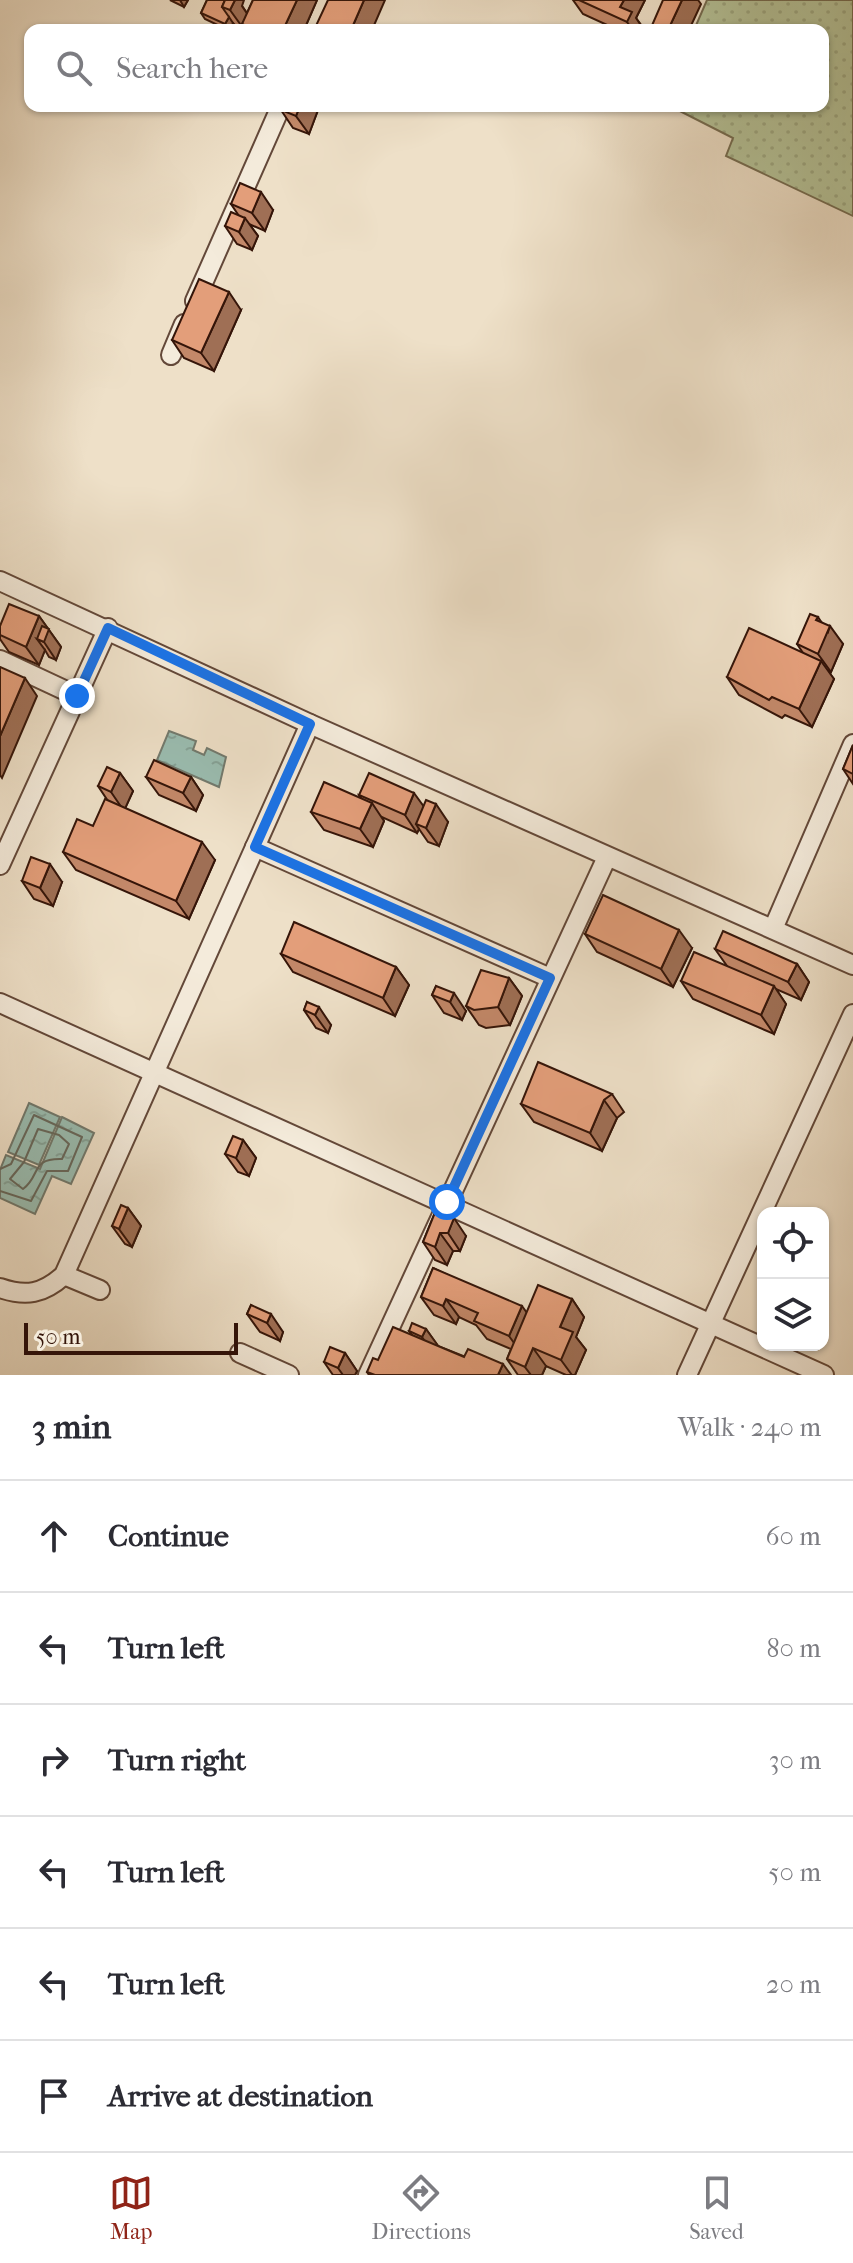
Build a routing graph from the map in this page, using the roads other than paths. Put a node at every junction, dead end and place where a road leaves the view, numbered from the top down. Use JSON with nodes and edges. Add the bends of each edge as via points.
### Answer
{"nodes":[{"id":1,"x":278,"y":112,"type":"edge"},
{"id":2,"x":171,"y":355,"type":"edge"},
{"id":3,"x":3,"y":589,"type":"edge"},
{"id":4,"x":108,"y":628,"type":"junction"},
{"id":5,"x":0,"y":660,"type":"edge"},
{"id":6,"x":77,"y":696,"type":"junction"},
{"id":7,"x":310,"y":724,"type":"junction"},
{"id":8,"x":853,"y":744,"type":"edge"},
{"id":9,"x":7,"y":830,"type":"edge"},
{"id":10,"x":255,"y":847,"type":"junction"},
{"id":11,"x":607,"y":857,"type":"junction"},
{"id":12,"x":0,"y":865,"type":"edge"},
{"id":13,"x":773,"y":929,"type":"junction"},
{"id":14,"x":853,"y":965,"type":"edge"},
{"id":15,"x":550,"y":978,"type":"junction"},
{"id":16,"x":0,"y":1003,"type":"edge"},
{"id":17,"x":853,"y":1014,"type":"edge"},
{"id":18,"x":152,"y":1074,"type":"junction"},
{"id":19,"x":447,"y":1202,"type":"junction"},
{"id":20,"x":64,"y":1275,"type":"junction"},
{"id":21,"x":0,"y":1288,"type":"edge"},
{"id":22,"x":100,"y":1290,"type":"dead end"},
{"id":23,"x":709,"y":1324,"type":"junction"},
{"id":24,"x":240,"y":1353,"type":"dead end"},
{"id":25,"x":289,"y":1375,"type":"edge"},
{"id":26,"x":368,"y":1375,"type":"edge"},
{"id":27,"x":687,"y":1375,"type":"edge"},
{"id":28,"x":824,"y":1375,"type":"edge"}],
"edges":[{"from":1,"to":2,"type":"lane"},
{"from":3,"to":4,"type":"lane"},
{"from":4,"to":6,"type":"lane"},
{"from":4,"to":7,"type":"lane"},
{"from":5,"to":6,"type":"lane"},
{"from":6,"to":9,"type":"lane"},
{"from":7,"to":10,"type":"lane"},
{"from":7,"to":11,"type":"lane"},
{"from":8,"to":13,"type":"lane"},
{"from":9,"to":12,"type":"lane"},
{"from":10,"to":15,"type":"lane"},
{"from":10,"to":18,"type":"lane"},
{"from":11,"to":13,"type":"lane"},
{"from":11,"to":15,"type":"lane"},
{"from":13,"to":14,"type":"lane"},
{"from":15,"to":19,"type":"lane"},
{"from":16,"to":18,"type":"lane"},
{"from":17,"to":23,"type":"lane"},
{"from":18,"to":19,"type":"lane"},
{"from":18,"to":20,"type":"lane"},
{"from":19,"to":23,"type":"lane"},
{"from":19,"to":26,"type":"lane"},
{"from":20,"to":21,"type":"lane","via":[[37,1293]]},
{"from":20,"to":22,"type":"lane"},
{"from":23,"to":27,"type":"lane"},
{"from":23,"to":28,"type":"lane"},
{"from":24,"to":25,"type":"lane"}]}
